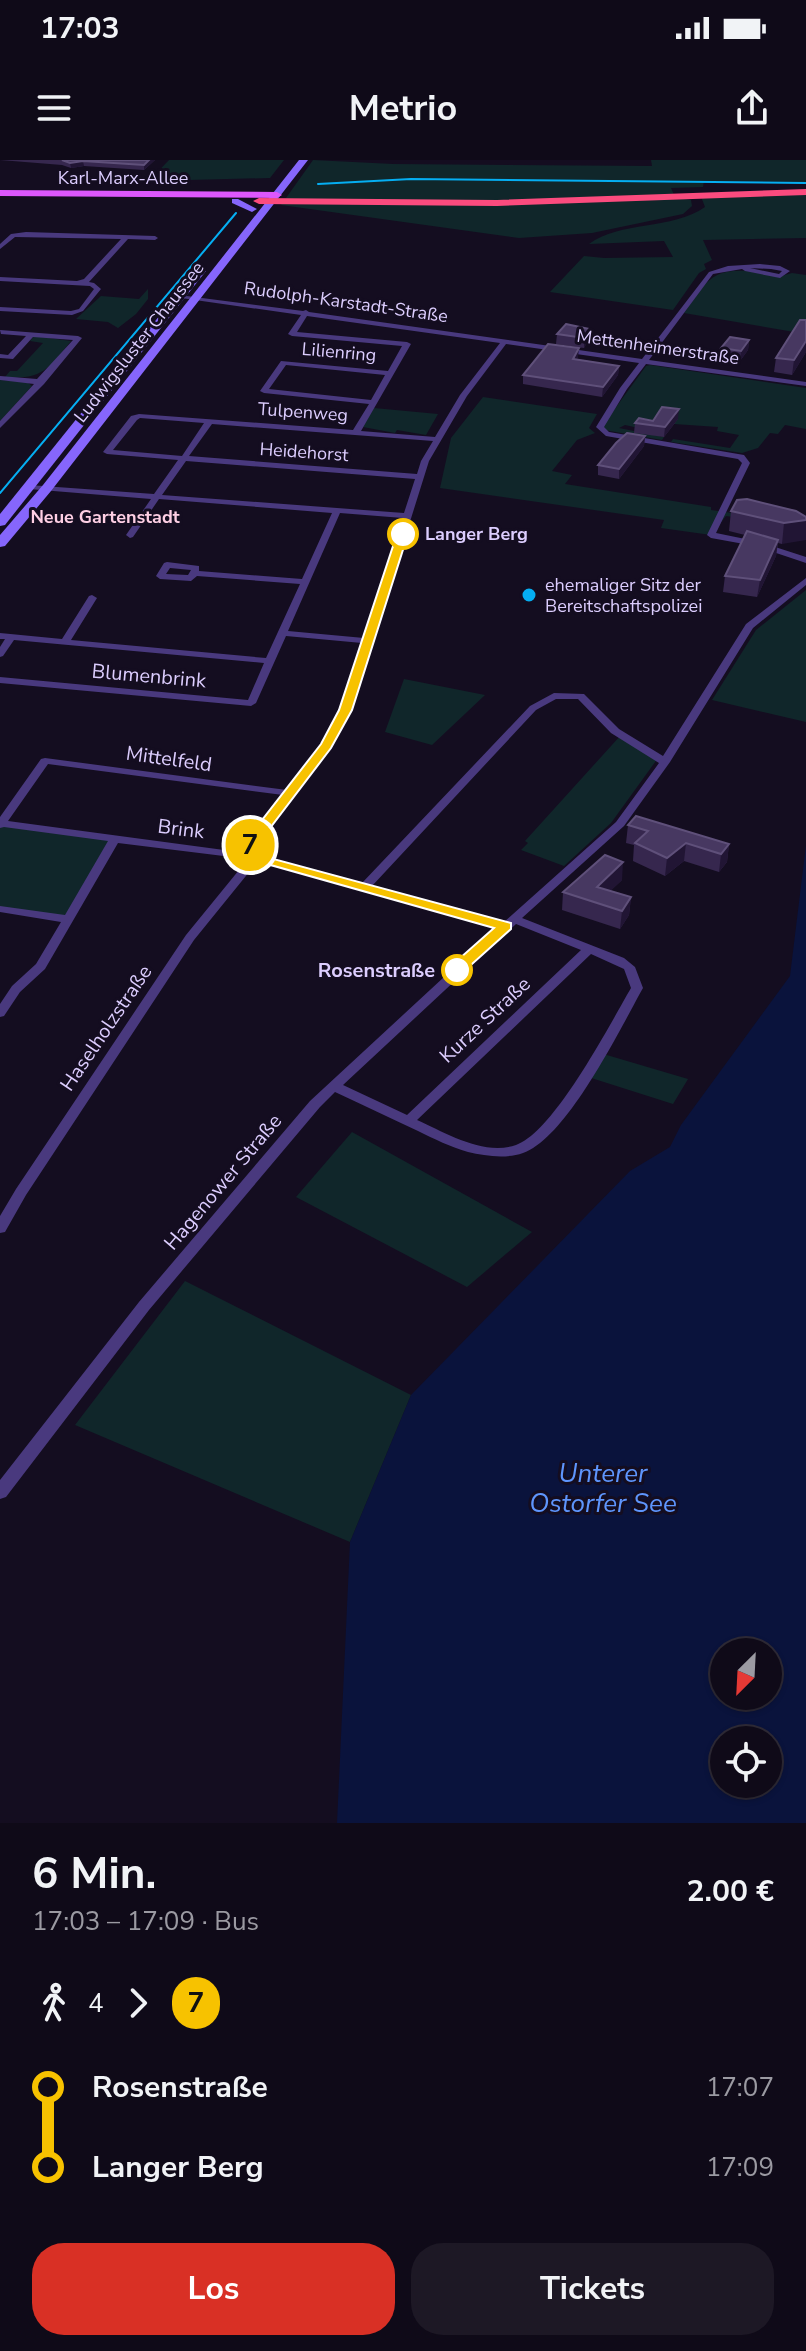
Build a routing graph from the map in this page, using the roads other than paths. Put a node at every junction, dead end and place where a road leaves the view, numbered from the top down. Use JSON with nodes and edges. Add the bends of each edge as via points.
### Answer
{"nodes":[{"id":1,"x":292,"y":160,"type":"edge"},
{"id":2,"x":304,"y":160,"type":"edge"},
{"id":3,"x":806,"y":190,"type":"edge"},
{"id":4,"x":0,"y":195,"type":"edge"},
{"id":5,"x":240,"y":198,"type":"junction"},
{"id":6,"x":268,"y":198,"type":"junction"},
{"id":7,"x":295,"y":198,"type":"junction"},
{"id":8,"x":126,"y":237,"type":"junction"},
{"id":9,"x":155,"y":238,"type":"dead end"},
{"id":10,"x":0,"y":247,"type":"edge"},
{"id":11,"x":745,"y":269,"type":"junction"},
{"id":12,"x":0,"y":279,"type":"edge"},
{"id":13,"x":56,"y":279,"type":"dead end"},
{"id":14,"x":181,"y":296,"type":"junction"},
{"id":15,"x":197,"y":297,"type":"junction"},
{"id":16,"x":0,"y":309,"type":"edge"},
{"id":17,"x":306,"y":312,"type":"junction"},
{"id":18,"x":1,"y":332,"type":"edge"},
{"id":19,"x":32,"y":334,"type":"junction"},
{"id":20,"x":505,"y":341,"type":"junction"},
{"id":21,"x":0,"y":356,"type":"edge"},
{"id":22,"x":10,"y":357,"type":"junction"},
{"id":23,"x":644,"y":361,"type":"junction"},
{"id":24,"x":0,"y":368,"type":"edge"},
{"id":25,"x":390,"y":373,"type":"junction"},
{"id":26,"x":0,"y":378,"type":"edge"},
{"id":27,"x":41,"y":382,"type":"junction"},
{"id":28,"x":806,"y":384,"type":"edge"},
{"id":29,"x":373,"y":402,"type":"junction"},
{"id":30,"x":209,"y":422,"type":"junction"},
{"id":31,"x":248,"y":424,"type":"joint"},
{"id":32,"x":0,"y":426,"type":"edge"},
{"id":33,"x":356,"y":432,"type":"junction"},
{"id":34,"x":436,"y":439,"type":"junction"},
{"id":35,"x":184,"y":459,"type":"junction"},
{"id":36,"x":421,"y":477,"type":"junction"},
{"id":37,"x":29,"y":487,"type":"junction"},
{"id":38,"x":47,"y":488,"type":"junction"},
{"id":39,"x":154,"y":496,"type":"junction"},
{"id":40,"x":337,"y":511,"type":"junction"},
{"id":41,"x":408,"y":516,"type":"junction"},
{"id":42,"x":0,"y":522,"type":"edge"},
{"id":43,"x":130,"y":535,"type":"dead end"},
{"id":44,"x":0,"y":543,"type":"edge"},
{"id":45,"x":806,"y":560,"type":"edge"},
{"id":46,"x":194,"y":573,"type":"dead end"},
{"id":47,"x":806,"y":581,"type":"edge"},
{"id":48,"x":305,"y":582,"type":"junction"},
{"id":49,"x":92,"y":598,"type":"dead end"},
{"id":50,"x":282,"y":633,"type":"junction"},
{"id":51,"x":6,"y":637,"type":"edge"},
{"id":52,"x":367,"y":641,"type":"junction"},
{"id":53,"x":64,"y":643,"type":"junction"},
{"id":54,"x":0,"y":654,"type":"edge"},
{"id":55,"x":269,"y":661,"type":"junction"},
{"id":56,"x":0,"y":680,"type":"edge"},
{"id":57,"x":665,"y":762,"type":"junction"},
{"id":58,"x":289,"y":793,"type":"junction"},
{"id":59,"x":0,"y":824,"type":"edge"},
{"id":60,"x":115,"y":839,"type":"junction"},
{"id":61,"x":242,"y":855,"type":"junction"},
{"id":62,"x":256,"y":857,"type":"junction"},
{"id":63,"x":365,"y":886,"type":"junction"},
{"id":64,"x":0,"y":909,"type":"edge"},
{"id":65,"x":68,"y":919,"type":"junction"},
{"id":66,"x":510,"y":922,"type":"junction"},
{"id":67,"x":590,"y":948,"type":"junction"},
{"id":68,"x":0,"y":1013,"type":"edge"},
{"id":69,"x":333,"y":1086,"type":"junction"},
{"id":70,"x":408,"y":1121,"type":"junction"},
{"id":71,"x":0,"y":1228,"type":"edge"},
{"id":72,"x":0,"y":1492,"type":"edge"}],
"edges":[{"from":1,"to":6,"type":"street","name":"Ludwigsluster Chaussee"},
{"from":2,"to":6,"type":"street","name":"Ludwigsluster Chaussee"},
{"from":3,"to":7,"type":"highway","via":[[497,203]]},
{"from":4,"to":5,"type":"main road","name":"Karl-Marx-Allee"},
{"from":5,"to":6,"type":"main road","name":"Karl-Marx-Allee"},
{"from":5,"to":6,"type":"street"},
{"from":6,"to":7,"type":"highway"},
{"from":6,"to":7,"type":"street"},
{"from":6,"to":14,"type":"street","name":"Ludwigsluster Chaussee"},
{"from":6,"to":15,"type":"street","name":"Ludwigsluster Chaussee"},
{"from":8,"to":9,"type":"street"},
{"from":8,"to":10,"type":"street","via":[[13,235]]},
{"from":8,"to":13,"type":"street","via":[[86,281]]},
{"from":11,"to":11,"type":"street","via":[[780,276],[787,271],[776,268]]},
{"from":11,"to":23,"type":"street","via":[[707,276]]},
{"from":12,"to":16,"type":"street","via":[[85,283],[98,289],[72,313]]},
{"from":14,"to":15,"type":"street","name":"Rudolph-Karstadt-Straße"},
{"from":14,"to":37,"type":"street","name":"Ludwigsluster Chaussee"},
{"from":15,"to":17,"type":"street","name":"Rudolph-Karstadt-Straße"},
{"from":15,"to":38,"type":"street","name":"Ludwigsluster Chaussee"},
{"from":17,"to":20,"type":"street","name":"Rudolph-Karstadt-Straße"},
{"from":17,"to":25,"type":"street","name":"Tulpenweg","via":[[292,334],[407,344]]},
{"from":18,"to":19,"type":"street"},
{"from":19,"to":22,"type":"street"},
{"from":19,"to":27,"type":"street","via":[[78,338]]},
{"from":20,"to":23,"type":"street","name":"Mettenheimerstraße"},
{"from":20,"to":34,"type":"street"},
{"from":21,"to":22,"type":"street"},
{"from":22,"to":24,"type":"street"},
{"from":23,"to":28,"type":"street","name":"Mettenheimerstraße"},
{"from":23,"to":45,"type":"street","via":[[600,427],[606,434],[741,457],[746,463],[711,535]]},
{"from":25,"to":29,"type":"street","name":"Tulpenweg"},
{"from":25,"to":29,"type":"street","name":"Lilienring","via":[[284,363],[264,391]]},
{"from":26,"to":27,"type":"street"},
{"from":27,"to":32,"type":"street"},
{"from":29,"to":33,"type":"street","name":"Tulpenweg"},
{"from":30,"to":31,"type":"street","name":"Heidehorst"},
{"from":30,"to":35,"type":"street"},
{"from":30,"to":35,"type":"street","name":"Heidehorst","via":[[134,418],[107,452]]},
{"from":31,"to":33,"type":"street","name":"Tulpenweg"},
{"from":33,"to":34,"type":"street","name":"Tulpenweg"},
{"from":34,"to":36,"type":"street"},
{"from":35,"to":36,"type":"street","name":"Heidehorst"},
{"from":35,"to":39,"type":"street"},
{"from":36,"to":41,"type":"street"},
{"from":37,"to":38,"type":"street"},
{"from":37,"to":42,"type":"street","name":"Ludwigsluster Chaussee"},
{"from":38,"to":39,"type":"street"},
{"from":38,"to":44,"type":"street","name":"Ludwigsluster Chaussee"},
{"from":39,"to":40,"type":"street"},
{"from":39,"to":43,"type":"street"},
{"from":40,"to":41,"type":"street"},
{"from":40,"to":48,"type":"street"},
{"from":41,"to":52,"type":"street"},
{"from":46,"to":48,"type":"street"},
{"from":47,"to":57,"type":"street","name":"Hagenower Straße","via":[[749,626]]},
{"from":48,"to":50,"type":"street"},
{"from":49,"to":53,"type":"street"},
{"from":50,"to":52,"type":"street"},
{"from":50,"to":55,"type":"street","name":"Blumenbrink"},
{"from":51,"to":53,"type":"street","name":"Blumenbrink"},
{"from":51,"to":54,"type":"street","name":"Blumenbrink"},
{"from":52,"to":58,"type":"street","via":[[346,710],[327,745]]},
{"from":53,"to":55,"type":"street","name":"Blumenbrink"},
{"from":55,"to":56,"type":"street","name":"Blumenbrink","via":[[251,703]]},
{"from":57,"to":63,"type":"street","via":[[615,731],[581,696],[554,696],[520,720]]},
{"from":57,"to":66,"type":"street","name":"Hagenower Straße","via":[[620,824]]},
{"from":58,"to":59,"type":"street","name":"Mittelfeld","via":[[45,761]]},
{"from":58,"to":61,"type":"street"},
{"from":59,"to":60,"type":"street","name":"Brink"},
{"from":60,"to":61,"type":"street","name":"Brink"},
{"from":60,"to":65,"type":"street"},
{"from":61,"to":62,"type":"street"},
{"from":62,"to":63,"type":"street"},
{"from":62,"to":71,"type":"street","name":"Haselholzstraße","via":[[190,938]]},
{"from":63,"to":66,"type":"street"},
{"from":64,"to":65,"type":"street"},
{"from":65,"to":68,"type":"street","via":[[41,966]]},
{"from":66,"to":67,"type":"street"},
{"from":66,"to":69,"type":"street","name":"Hagenower Straße"},
{"from":67,"to":70,"type":"street","name":"Kurze Straße"},
{"from":67,"to":70,"type":"street","via":[[629,967],[637,988],[592,1066],[540,1139],[521,1149],[480,1151]]},
{"from":69,"to":70,"type":"street"},
{"from":69,"to":72,"type":"street","name":"Hagenower Straße","via":[[144,1306]]}]}
